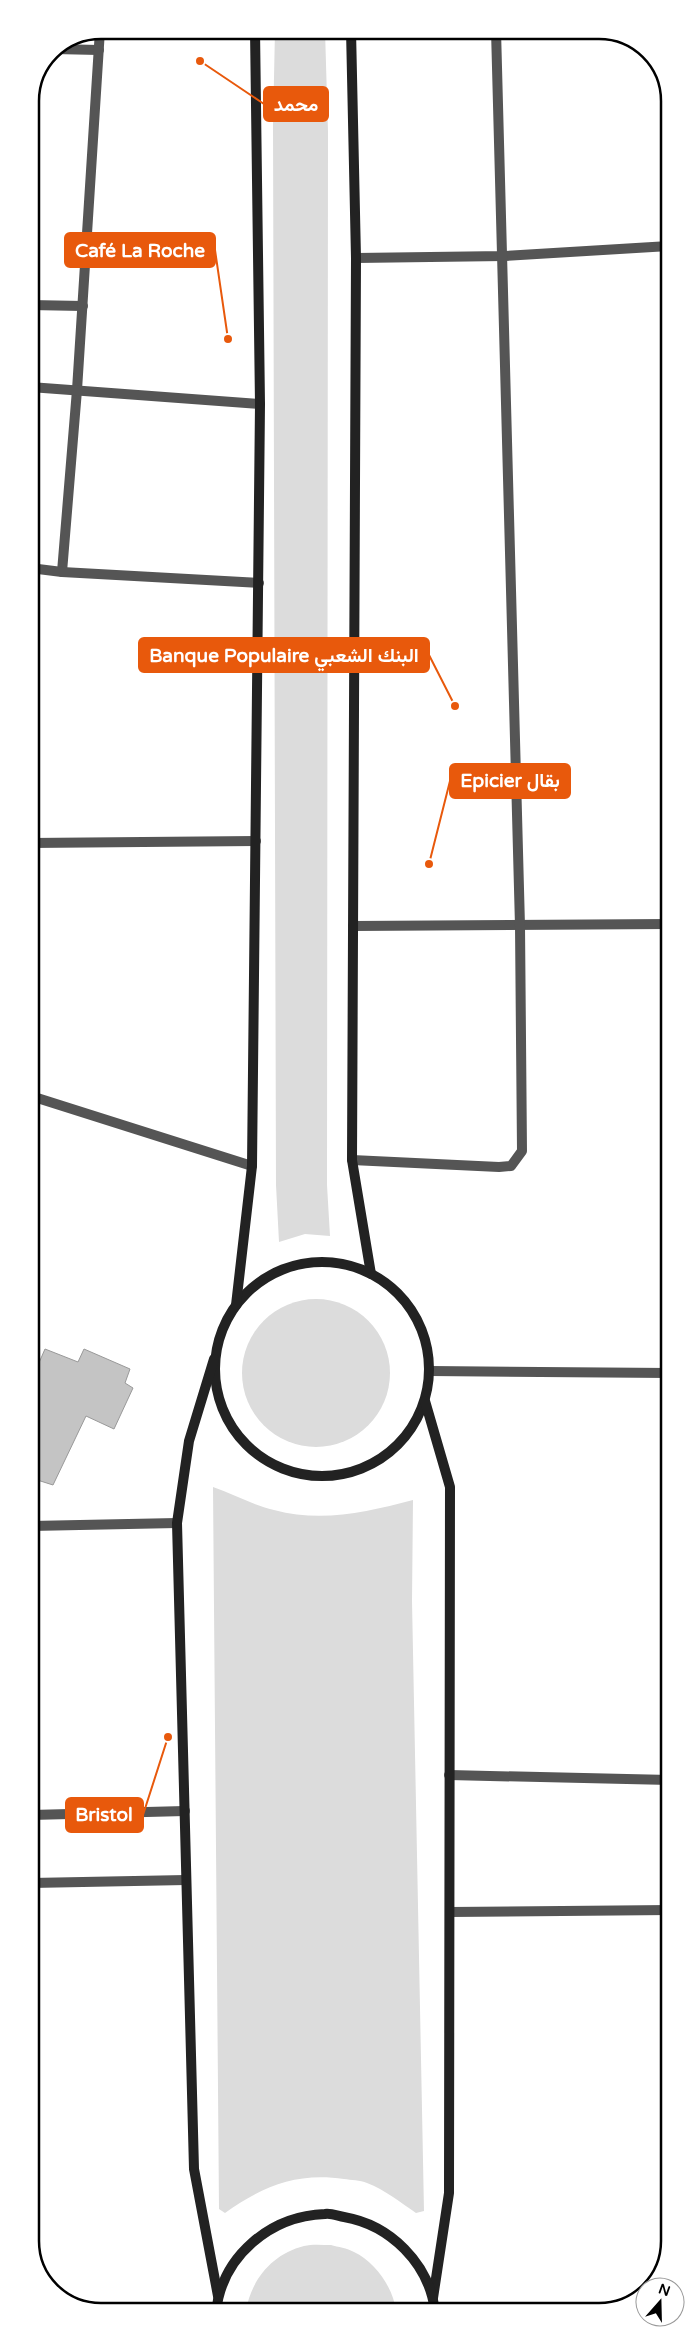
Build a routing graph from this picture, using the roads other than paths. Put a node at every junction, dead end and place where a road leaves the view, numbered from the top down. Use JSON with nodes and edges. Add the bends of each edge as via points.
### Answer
{"nodes":[{"id":1,"x":99,"y":39,"type":"edge"},
{"id":2,"x":255,"y":39,"type":"edge"},
{"id":3,"x":351,"y":39,"type":"edge"},
{"id":4,"x":496,"y":39,"type":"edge"},
{"id":5,"x":66,"y":49,"type":"edge"},
{"id":6,"x":98,"y":50,"type":"junction"},
{"id":7,"x":661,"y":246,"type":"edge"},
{"id":8,"x":504,"y":256,"type":"junction"},
{"id":9,"x":356,"y":258,"type":"junction"},
{"id":10,"x":39,"y":305,"type":"edge"},
{"id":11,"x":83,"y":306,"type":"junction"},
{"id":12,"x":39,"y":387,"type":"edge"},
{"id":13,"x":77,"y":390,"type":"junction"},
{"id":14,"x":260,"y":404,"type":"junction"},
{"id":15,"x":39,"y":569,"type":"edge"},
{"id":16,"x":62,"y":572,"type":"junction"},
{"id":17,"x":259,"y":582,"type":"junction"},
{"id":18,"x":256,"y":841,"type":"junction"},
{"id":19,"x":39,"y":843,"type":"edge"},
{"id":20,"x":661,"y":924,"type":"edge"},
{"id":21,"x":353,"y":926,"type":"junction"},
{"id":22,"x":520,"y":926,"type":"junction"},
{"id":23,"x":39,"y":1099,"type":"edge"},
{"id":24,"x":352,"y":1160,"type":"junction"},
{"id":25,"x":252,"y":1166,"type":"junction"},
{"id":26,"x":371,"y":1274,"type":"junction"},
{"id":27,"x":236,"y":1305,"type":"junction"},
{"id":28,"x":214,"y":1359,"type":"junction"},
{"id":29,"x":430,"y":1371,"type":"junction"},
{"id":30,"x":661,"y":1373,"type":"edge"},
{"id":31,"x":425,"y":1402,"type":"junction"},
{"id":32,"x":177,"y":1523,"type":"junction"},
{"id":33,"x":39,"y":1526,"type":"edge"},
{"id":34,"x":449,"y":1775,"type":"junction"},
{"id":35,"x":661,"y":1780,"type":"edge"},
{"id":36,"x":185,"y":1811,"type":"junction"},
{"id":37,"x":39,"y":1816,"type":"edge"},
{"id":38,"x":186,"y":1880,"type":"junction"},
{"id":39,"x":39,"y":1883,"type":"edge"},
{"id":40,"x":661,"y":1910,"type":"edge"},
{"id":41,"x":450,"y":1912,"type":"junction"},
{"id":42,"x":218,"y":2296,"type":"junction"},
{"id":43,"x":433,"y":2298,"type":"junction"},
{"id":44,"x":217,"y":2303,"type":"edge"},
{"id":45,"x":434,"y":2303,"type":"edge"}],
"edges":[{"from":1,"to":6,"type":"street"},
{"from":2,"to":14,"type":"street"},
{"from":3,"to":9,"type":"street"},
{"from":4,"to":8,"type":"street"},
{"from":5,"to":6,"type":"street"},
{"from":6,"to":11,"type":"street"},
{"from":7,"to":8,"type":"street"},
{"from":8,"to":9,"type":"street"},
{"from":8,"to":22,"type":"street"},
{"from":9,"to":21,"type":"street"},
{"from":10,"to":11,"type":"street"},
{"from":11,"to":13,"type":"street"},
{"from":12,"to":13,"type":"street"},
{"from":13,"to":14,"type":"street"},
{"from":13,"to":16,"type":"street"},
{"from":14,"to":17,"type":"street"},
{"from":15,"to":16,"type":"street"},
{"from":16,"to":17,"type":"street"},
{"from":17,"to":18,"type":"street"},
{"from":18,"to":19,"type":"street"},
{"from":18,"to":25,"type":"street"},
{"from":20,"to":22,"type":"street"},
{"from":21,"to":22,"type":"street"},
{"from":21,"to":24,"type":"street"},
{"from":22,"to":24,"type":"street","via":[[522,1151],[518,1159],[511,1166],[500,1167]]},
{"from":23,"to":25,"type":"street"},
{"from":24,"to":26,"type":"street"},
{"from":25,"to":27,"type":"street"},
{"from":26,"to":27,"type":"street","via":[[335,1264],[312,1263],[283,1269],[256,1284]]},
{"from":26,"to":29,"type":"street","via":[[396,1291],[414,1314],[426,1342]]},
{"from":27,"to":28,"type":"street","via":[[221,1330]]},
{"from":28,"to":31,"type":"street","via":[[216,1394],[230,1426],[253,1452],[283,1470],[318,1477],[352,1473],[384,1457],[409,1433]]},
{"from":28,"to":32,"type":"street","via":[[189,1440]]},
{"from":29,"to":30,"type":"street"},
{"from":29,"to":31,"type":"street"},
{"from":31,"to":34,"type":"street","via":[[450,1487]]},
{"from":32,"to":33,"type":"street"},
{"from":32,"to":36,"type":"street"},
{"from":34,"to":35,"type":"street"},
{"from":34,"to":41,"type":"street"},
{"from":36,"to":37,"type":"street"},
{"from":36,"to":38,"type":"street"},
{"from":38,"to":39,"type":"street"},
{"from":38,"to":42,"type":"street","via":[[194,2169]]},
{"from":40,"to":41,"type":"street"},
{"from":41,"to":43,"type":"street","via":[[449,2193]]},
{"from":42,"to":43,"type":"street","via":[[232,2263],[258,2236],[290,2219],[326,2213],[362,2220],[394,2238],[418,2264]]},
{"from":42,"to":44,"type":"street"},
{"from":43,"to":45,"type":"street"}]}
